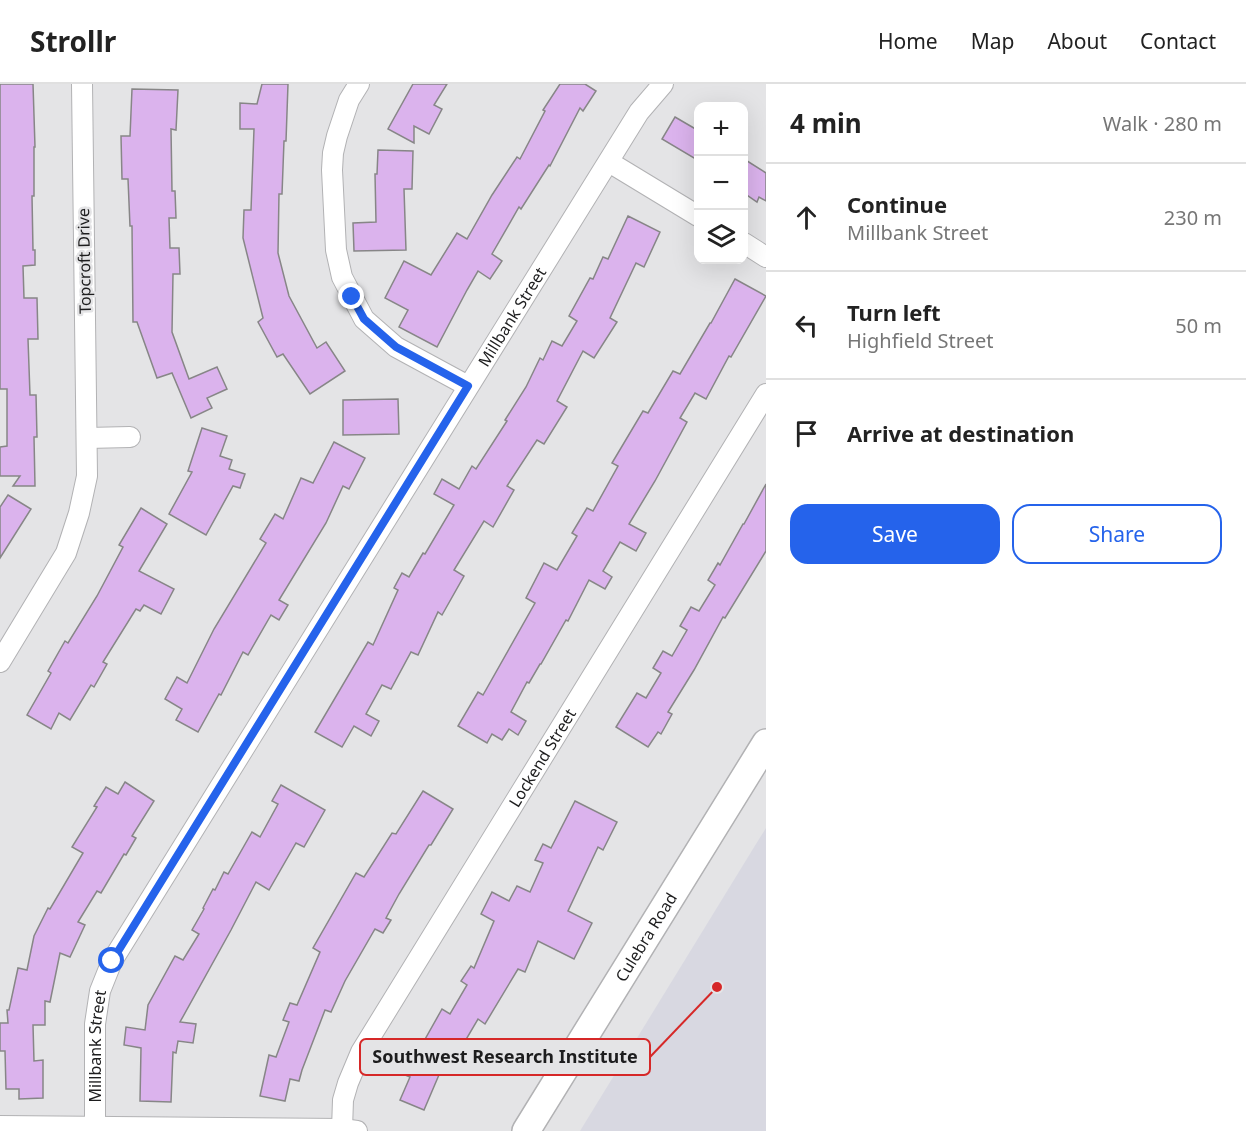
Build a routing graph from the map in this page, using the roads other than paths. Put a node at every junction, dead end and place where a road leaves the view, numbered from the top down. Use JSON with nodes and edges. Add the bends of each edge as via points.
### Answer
{"nodes":[{"id":1,"x":82,"y":84,"type":"edge"},
{"id":2,"x":359,"y":84,"type":"edge"},
{"id":3,"x":663,"y":84,"type":"edge"},
{"id":4,"x":609,"y":162,"type":"junction"},
{"id":5,"x":694,"y":213,"type":"edge"},
{"id":6,"x":748,"y":246,"type":"edge"},
{"id":7,"x":766,"y":257,"type":"edge"},
{"id":8,"x":468,"y":386,"type":"junction"},
{"id":9,"x":766,"y":394,"type":"edge"},
{"id":10,"x":130,"y":437,"type":"dead end"},
{"id":11,"x":87,"y":438,"type":"junction"},
{"id":12,"x":2,"y":656,"type":"edge"},
{"id":13,"x":766,"y":743,"type":"edge"},
{"id":14,"x":0,"y":1126,"type":"edge"},
{"id":15,"x":95,"y":1126,"type":"junction"},
{"id":16,"x":349,"y":1130,"type":"edge"},
{"id":17,"x":526,"y":1131,"type":"edge"}],
"edges":[{"from":1,"to":11,"type":"street","name":"Topcroft Drive"},
{"from":2,"to":8,"type":"street","via":[[349,100],[333,153],[336,249],[342,277],[364,319],[396,347]]},
{"from":3,"to":4,"type":"street","name":"Millbank Street","via":[[639,112]]},
{"from":4,"to":5,"type":"street"},
{"from":4,"to":8,"type":"street","name":"Millbank Street"},
{"from":6,"to":7,"type":"street"},
{"from":8,"to":15,"type":"street","name":"Millbank Street","via":[[112,961],[100,992],[95,1024]]},
{"from":9,"to":16,"type":"street","name":"Lockend Street","via":[[361,1052],[343,1100]]},
{"from":10,"to":11,"type":"street"},
{"from":11,"to":12,"type":"street","name":"Topcroft Drive","via":[[87,476],[66,553]]},
{"from":13,"to":17,"type":"main road","name":"Culebra Road"},
{"from":14,"to":15,"type":"street"},
{"from":15,"to":16,"type":"street"}]}
